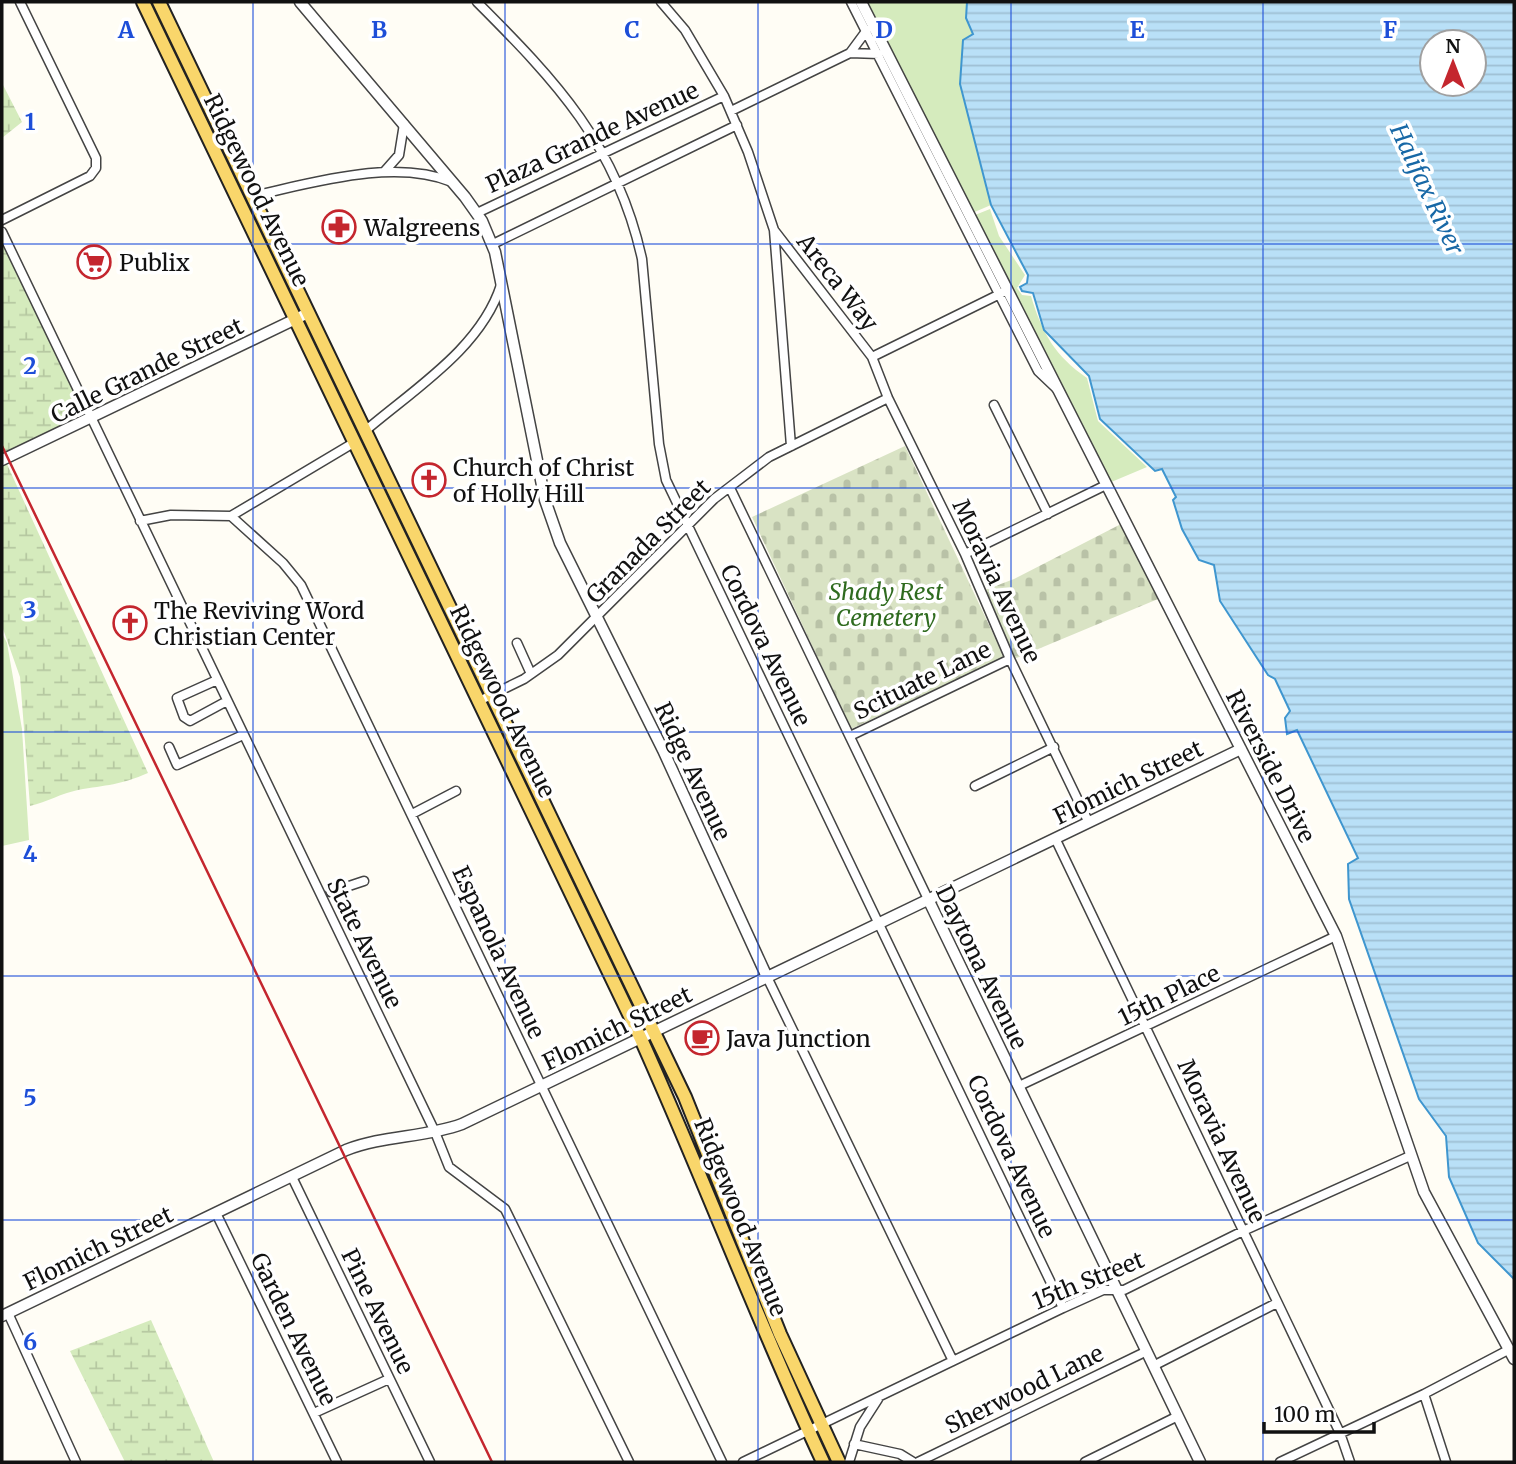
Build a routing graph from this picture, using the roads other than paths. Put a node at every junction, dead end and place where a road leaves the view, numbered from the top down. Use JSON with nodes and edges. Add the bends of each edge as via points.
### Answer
{"nodes":[{"id":1,"x":143,"y":2,"type":"edge"},
{"id":2,"x":159,"y":2,"type":"edge"},
{"id":3,"x":300,"y":2,"type":"edge"},
{"id":4,"x":477,"y":2,"type":"edge"},
{"id":5,"x":661,"y":2,"type":"edge"},
{"id":6,"x":851,"y":2,"type":"edge"},
{"id":7,"x":861,"y":2,"type":"edge"},
{"id":8,"x":21,"y":3,"type":"edge"},
{"id":9,"x":869,"y":27,"type":"junction"},
{"id":10,"x":850,"y":53,"type":"junction"},
{"id":11,"x":883,"y":55,"type":"junction"},
{"id":12,"x":179,"y":77,"type":"junction"},
{"id":13,"x":200,"y":88,"type":"junction"},
{"id":14,"x":724,"y":96,"type":"junction"},
{"id":15,"x":731,"y":111,"type":"junction"},
{"id":16,"x":404,"y":124,"type":"junction"},
{"id":17,"x":737,"y":125,"type":"junction"},
{"id":18,"x":601,"y":153,"type":"junction"},
{"id":19,"x":384,"y":172,"type":"junction"},
{"id":20,"x":452,"y":182,"type":"junction"},
{"id":21,"x":616,"y":183,"type":"junction"},
{"id":22,"x":253,"y":196,"type":"junction"},
{"id":23,"x":477,"y":213,"type":"junction"},
{"id":24,"x":2,"y":220,"type":"edge"},
{"id":25,"x":774,"y":230,"type":"junction"},
{"id":26,"x":2,"y":232,"type":"edge"},
{"id":27,"x":493,"y":243,"type":"junction"},
{"id":28,"x":501,"y":285,"type":"junction"},
{"id":29,"x":1005,"y":292,"type":"junction"},
{"id":30,"x":308,"y":313,"type":"junction"},
{"id":31,"x":296,"y":319,"type":"junction"},
{"id":32,"x":872,"y":358,"type":"junction"},
{"id":33,"x":888,"y":398,"type":"junction"},
{"id":34,"x":994,"y":405,"type":"dead end"},
{"id":35,"x":92,"y":419,"type":"junction"},
{"id":36,"x":365,"y":431,"type":"junction"},
{"id":37,"x":355,"y":442,"type":"junction"},
{"id":38,"x":791,"y":446,"type":"junction"},
{"id":39,"x":2,"y":460,"type":"edge"},
{"id":40,"x":1106,"y":485,"type":"junction"},
{"id":41,"x":730,"y":488,"type":"junction"},
{"id":42,"x":1048,"y":514,"type":"junction"},
{"id":43,"x":231,"y":516,"type":"junction"},
{"id":44,"x":140,"y":521,"type":"junction"},
{"id":45,"x":686,"y":525,"type":"junction"},
{"id":46,"x":965,"y":554,"type":"junction"},
{"id":47,"x":597,"y":618,"type":"junction"},
{"id":48,"x":517,"y":643,"type":"dead end"},
{"id":49,"x":1010,"y":659,"type":"junction"},
{"id":50,"x":531,"y":674,"type":"junction"},
{"id":51,"x":217,"y":680,"type":"junction"},
{"id":52,"x":492,"y":695,"type":"junction"},
{"id":53,"x":227,"y":701,"type":"junction"},
{"id":54,"x":479,"y":701,"type":"junction"},
{"id":55,"x":243,"y":734,"type":"junction"},
{"id":56,"x":850,"y":736,"type":"junction"},
{"id":57,"x":169,"y":747,"type":"dead end"},
{"id":58,"x":1054,"y":747,"type":"junction"},
{"id":59,"x":1241,"y":749,"type":"junction"},
{"id":60,"x":975,"y":786,"type":"dead end"},
{"id":61,"x":456,"y":791,"type":"dead end"},
{"id":62,"x":412,"y":814,"type":"junction"},
{"id":63,"x":1088,"y":821,"type":"junction"},
{"id":64,"x":1055,"y":838,"type":"junction"},
{"id":65,"x":364,"y":881,"type":"dead end"},
{"id":66,"x":331,"y":892,"type":"dead end"},
{"id":67,"x":929,"y":899,"type":"junction"},
{"id":68,"x":880,"y":923,"type":"junction"},
{"id":69,"x":1336,"y":936,"type":"junction"},
{"id":70,"x":767,"y":977,"type":"junction"},
{"id":71,"x":1147,"y":1027,"type":"junction"},
{"id":72,"x":654,"y":1032,"type":"junction"},
{"id":73,"x":641,"y":1038,"type":"junction"},
{"id":74,"x":541,"y":1086,"type":"junction"},
{"id":75,"x":1018,"y":1086,"type":"junction"},
{"id":76,"x":435,"y":1132,"type":"junction"},
{"id":77,"x":1410,"y":1156,"type":"junction"},
{"id":78,"x":292,"y":1177,"type":"junction"},
{"id":79,"x":216,"y":1213,"type":"junction"},
{"id":80,"x":1243,"y":1231,"type":"junction"},
{"id":81,"x":1115,"y":1289,"type":"junction"},
{"id":82,"x":1277,"y":1303,"type":"junction"},
{"id":83,"x":1063,"y":1308,"type":"junction"},
{"id":84,"x":5,"y":1315,"type":"edge"},
{"id":85,"x":1147,"y":1351,"type":"junction"},
{"id":86,"x":1512,"y":1354,"type":"edge"},
{"id":87,"x":953,"y":1361,"type":"junction"},
{"id":88,"x":1155,"y":1365,"type":"junction"},
{"id":89,"x":389,"y":1379,"type":"junction"},
{"id":90,"x":1424,"y":1394,"type":"junction"},
{"id":91,"x":880,"y":1397,"type":"junction"},
{"id":92,"x":314,"y":1413,"type":"junction"},
{"id":93,"x":1178,"y":1416,"type":"junction"},
{"id":94,"x":821,"y":1425,"type":"junction"},
{"id":95,"x":808,"y":1431,"type":"junction"},
{"id":96,"x":1340,"y":1433,"type":"junction"},
{"id":97,"x":854,"y":1444,"type":"junction"},
{"id":98,"x":1101,"y":1459,"type":"edge"},
{"id":99,"x":76,"y":1462,"type":"edge"},
{"id":100,"x":337,"y":1462,"type":"edge"},
{"id":101,"x":430,"y":1462,"type":"edge"},
{"id":102,"x":629,"y":1462,"type":"edge"},
{"id":103,"x":722,"y":1462,"type":"edge"},
{"id":104,"x":743,"y":1462,"type":"edge"},
{"id":105,"x":823,"y":1462,"type":"edge"},
{"id":106,"x":839,"y":1462,"type":"edge"},
{"id":107,"x":849,"y":1462,"type":"edge"},
{"id":108,"x":916,"y":1462,"type":"edge"},
{"id":109,"x":1085,"y":1462,"type":"edge"},
{"id":110,"x":1200,"y":1462,"type":"edge"},
{"id":111,"x":1280,"y":1462,"type":"edge"},
{"id":112,"x":1350,"y":1462,"type":"edge"},
{"id":113,"x":1446,"y":1462,"type":"edge"}],
"edges":[{"from":1,"to":12,"type":"main road","name":"Ridgewood Avenue"},
{"from":2,"to":13,"type":"main road","name":"Ridgewood Avenue"},
{"from":3,"to":16,"type":"street","name":"Ridge Avenue"},
{"from":4,"to":18,"type":"street","name":"Cordova Avenue","via":[[566,94]]},
{"from":5,"to":14,"type":"street","via":[[685,30]]},
{"from":6,"to":9,"type":"street"},
{"from":7,"to":9,"type":"street","name":"Riverside Drive"},
{"from":8,"to":24,"type":"street","via":[[96,158],[96,168],[90,176]]},
{"from":9,"to":10,"type":"street","name":"Plaza Grande Avenue"},
{"from":9,"to":11,"type":"street"},
{"from":9,"to":11,"type":"street","name":"Riverside Drive","via":[[880,38]]},
{"from":10,"to":11,"type":"street","name":"Plaza Grande Avenue"},
{"from":10,"to":15,"type":"street","name":"Plaza Grande Avenue"},
{"from":11,"to":29,"type":"street"},
{"from":11,"to":29,"type":"street","name":"Riverside Drive","via":[[964,202]]},
{"from":12,"to":13,"type":"main road"},
{"from":12,"to":31,"type":"main road","name":"Ridgewood Avenue"},
{"from":13,"to":22,"type":"main road","name":"Ridgewood Avenue"},
{"from":14,"to":15,"type":"street"},
{"from":14,"to":18,"type":"street","name":"Plaza Grande Avenue"},
{"from":15,"to":17,"type":"street"},
{"from":16,"to":19,"type":"street","via":[[399,155]]},
{"from":16,"to":20,"type":"street","name":"Ridge Avenue"},
{"from":17,"to":21,"type":"street"},
{"from":17,"to":25,"type":"street"},
{"from":18,"to":21,"type":"street","name":"Cordova Avenue"},
{"from":18,"to":23,"type":"street","name":"Plaza Grande Avenue"},
{"from":19,"to":20,"type":"street","via":[[422,172]]},
{"from":19,"to":22,"type":"street"},
{"from":20,"to":23,"type":"street","name":"Ridge Avenue"},
{"from":21,"to":27,"type":"street"},
{"from":21,"to":45,"type":"street","name":"Cordova Avenue","via":[[642,258],[664,468]]},
{"from":22,"to":30,"type":"main road","name":"Ridgewood Avenue"},
{"from":23,"to":27,"type":"street","name":"Ridge Avenue"},
{"from":25,"to":32,"type":"street","name":"Areca Way"},
{"from":25,"to":38,"type":"street"},
{"from":26,"to":35,"type":"street","name":"State Avenue"},
{"from":27,"to":28,"type":"street","name":"Ridge Avenue"},
{"from":28,"to":36,"type":"street","via":[[477,332]]},
{"from":28,"to":47,"type":"street","name":"Ridge Avenue","via":[[545,500],[560,543]]},
{"from":29,"to":32,"type":"street"},
{"from":29,"to":40,"type":"street","name":"Riverside Drive"},
{"from":30,"to":31,"type":"street","name":"Calle Grande Street"},
{"from":30,"to":36,"type":"main road","name":"Ridgewood Avenue"},
{"from":31,"to":35,"type":"street","name":"Calle Grande Street"},
{"from":31,"to":37,"type":"main road","name":"Ridgewood Avenue"},
{"from":32,"to":33,"type":"street","name":"Moravia Avenue"},
{"from":33,"to":38,"type":"street","name":"Granada Street"},
{"from":33,"to":46,"type":"street","name":"Moravia Avenue"},
{"from":34,"to":42,"type":"street"},
{"from":35,"to":39,"type":"street","name":"Calle Grande Street"},
{"from":35,"to":44,"type":"street","name":"State Avenue"},
{"from":36,"to":52,"type":"main road","name":"Ridgewood Avenue"},
{"from":37,"to":43,"type":"street"},
{"from":37,"to":54,"type":"main road","name":"Ridgewood Avenue"},
{"from":38,"to":41,"type":"street","name":"Granada Street"},
{"from":40,"to":42,"type":"street"},
{"from":40,"to":59,"type":"street","name":"Riverside Drive"},
{"from":41,"to":45,"type":"street","name":"Granada Street"},
{"from":41,"to":56,"type":"street","name":"Daytona Avenue"},
{"from":42,"to":46,"type":"street"},
{"from":43,"to":44,"type":"street","via":[[172,515]]},
{"from":43,"to":62,"type":"street","name":"Espanola Avenue","via":[[299,582]]},
{"from":44,"to":51,"type":"street","name":"State Avenue"},
{"from":45,"to":47,"type":"street","name":"Granada Street"},
{"from":45,"to":68,"type":"street","name":"Cordova Avenue"},
{"from":46,"to":49,"type":"street","name":"Moravia Avenue"},
{"from":47,"to":50,"type":"street","name":"Granada Street"},
{"from":47,"to":70,"type":"street","name":"Ridge Avenue"},
{"from":48,"to":50,"type":"street"},
{"from":49,"to":56,"type":"street","name":"Scituate Lane"},
{"from":49,"to":58,"type":"street","name":"Moravia Avenue"},
{"from":50,"to":52,"type":"street","name":"Granada Street"},
{"from":51,"to":53,"type":"street","name":"State Avenue"},
{"from":51,"to":53,"type":"street","via":[[177,698],[184,717],[190,721]]},
{"from":52,"to":54,"type":"street","name":"Granada Street"},
{"from":52,"to":72,"type":"main road","name":"Ridgewood Avenue"},
{"from":53,"to":55,"type":"street","name":"State Avenue"},
{"from":54,"to":73,"type":"main road","name":"Ridgewood Avenue"},
{"from":55,"to":57,"type":"street","via":[[177,765]]},
{"from":55,"to":76,"type":"street","name":"State Avenue"},
{"from":56,"to":67,"type":"street","name":"Daytona Avenue"},
{"from":58,"to":60,"type":"street"},
{"from":58,"to":63,"type":"street","name":"Moravia Avenue"},
{"from":59,"to":63,"type":"street","name":"Flomich Street"},
{"from":59,"to":69,"type":"street","name":"Riverside Drive"},
{"from":61,"to":62,"type":"street"},
{"from":62,"to":74,"type":"street","name":"Espanola Avenue"},
{"from":63,"to":64,"type":"street","name":"Flomich Street"},
{"from":64,"to":67,"type":"street","name":"Flomich Street"},
{"from":64,"to":71,"type":"street","name":"Moravia Avenue"},
{"from":65,"to":66,"type":"street"},
{"from":67,"to":68,"type":"street","name":"Flomich Street"},
{"from":67,"to":75,"type":"street","name":"Daytona Avenue"},
{"from":68,"to":70,"type":"street","name":"Flomich Street"},
{"from":68,"to":83,"type":"street","name":"Cordova Avenue"},
{"from":69,"to":71,"type":"street","name":"15th Place"},
{"from":69,"to":77,"type":"street","name":"Riverside Drive"},
{"from":70,"to":72,"type":"street","name":"Flomich Street"},
{"from":70,"to":87,"type":"street","name":"Ridge Avenue"},
{"from":71,"to":75,"type":"street","name":"15th Place"},
{"from":71,"to":80,"type":"street","name":"Moravia Avenue"},
{"from":72,"to":73,"type":"street","name":"Flomich Street"},
{"from":72,"to":94,"type":"main road","name":"Ridgewood Avenue"},
{"from":73,"to":74,"type":"street","name":"Flomich Street"},
{"from":73,"to":95,"type":"main road","name":"Ridgewood Avenue"},
{"from":74,"to":76,"type":"street","name":"Flomich Street"},
{"from":74,"to":103,"type":"street","name":"Espanola Avenue"},
{"from":75,"to":81,"type":"street","name":"Daytona Avenue"},
{"from":76,"to":78,"type":"street","name":"Flomich Street","via":[[366,1142]]},
{"from":76,"to":102,"type":"street","name":"State Avenue","via":[[449,1167],[505,1209]]},
{"from":77,"to":80,"type":"street","name":"15th Street"},
{"from":77,"to":86,"type":"street","name":"Riverside Drive","via":[[1424,1192]]},
{"from":78,"to":79,"type":"street","name":"Flomich Street"},
{"from":78,"to":89,"type":"street","name":"Pine Avenue"},
{"from":79,"to":84,"type":"street","name":"Flomich Street"},
{"from":79,"to":92,"type":"street","name":"Garden Avenue"},
{"from":80,"to":81,"type":"street","name":"15th Street","via":[[1124,1290]]},
{"from":80,"to":82,"type":"street","name":"Moravia Avenue"},
{"from":81,"to":83,"type":"street","name":"15th Street"},
{"from":81,"to":85,"type":"street","name":"Daytona Avenue"},
{"from":82,"to":88,"type":"street"},
{"from":82,"to":96,"type":"street","name":"Moravia Avenue"},
{"from":83,"to":87,"type":"street","name":"15th Street"},
{"from":84,"to":99,"type":"street"},
{"from":85,"to":88,"type":"street","name":"Daytona Avenue"},
{"from":85,"to":108,"type":"street","name":"Sherwood Lane"},
{"from":86,"to":90,"type":"street"},
{"from":87,"to":91,"type":"street","name":"15th Street"},
{"from":88,"to":93,"type":"street","name":"Daytona Avenue"},
{"from":89,"to":92,"type":"street"},
{"from":89,"to":101,"type":"street","name":"Pine Avenue"},
{"from":90,"to":96,"type":"street"},
{"from":90,"to":113,"type":"street"},
{"from":91,"to":94,"type":"street","name":"15th Street"},
{"from":91,"to":97,"type":"street"},
{"from":92,"to":100,"type":"street","name":"Garden Avenue"},
{"from":93,"to":98,"type":"street"},
{"from":93,"to":110,"type":"street","name":"Daytona Avenue"},
{"from":94,"to":95,"type":"street","name":"15th Street"},
{"from":94,"to":106,"type":"main road","name":"Ridgewood Avenue"},
{"from":95,"to":104,"type":"street","name":"15th Street"},
{"from":95,"to":105,"type":"main road","name":"Ridgewood Avenue"},
{"from":96,"to":111,"type":"street"},
{"from":96,"to":112,"type":"street","name":"Moravia Avenue"},
{"from":97,"to":107,"type":"street"},
{"from":97,"to":108,"type":"street","name":"Sherwood Lane"},
{"from":98,"to":109,"type":"street"}]}
